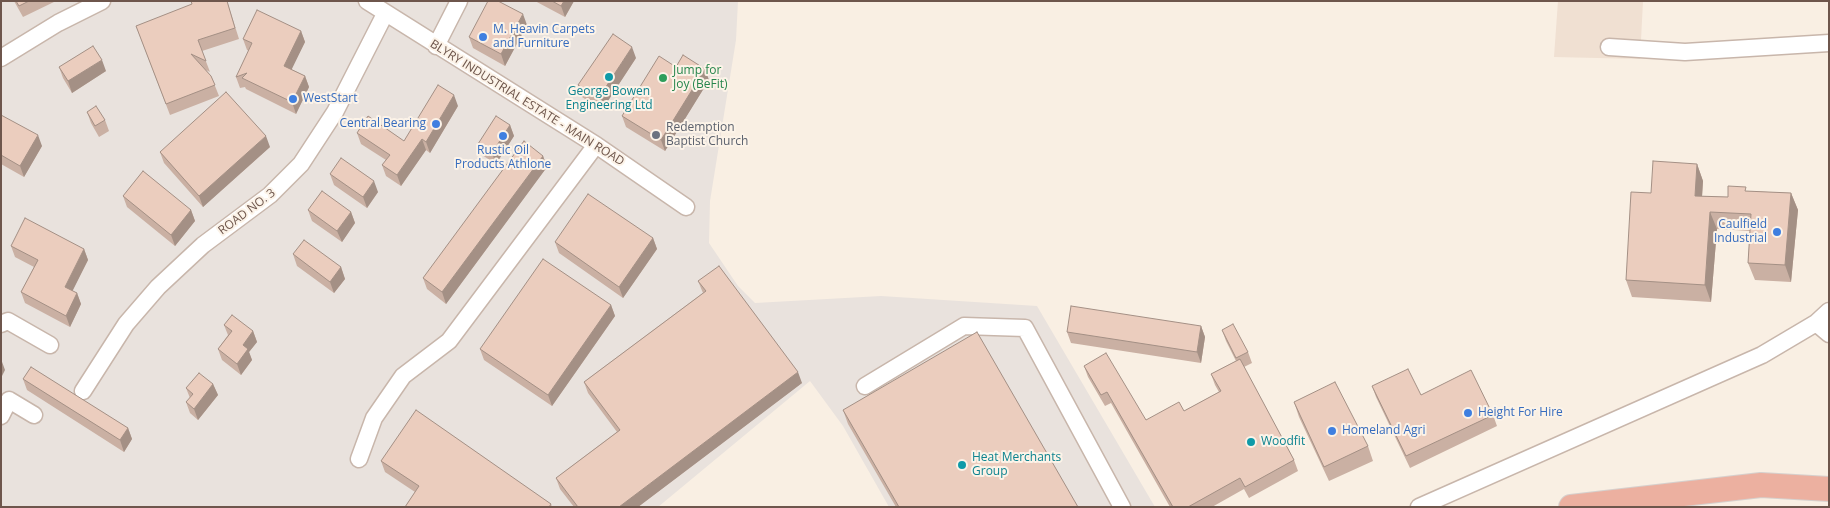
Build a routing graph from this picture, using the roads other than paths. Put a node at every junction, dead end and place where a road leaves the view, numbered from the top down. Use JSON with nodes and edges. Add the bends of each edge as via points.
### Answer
{"nodes":[{"id":1,"x":102,"y":1,"type":"edge"},
{"id":2,"x":367,"y":1,"type":"edge"},
{"id":3,"x":460,"y":1,"type":"edge"},
{"id":4,"x":75,"y":7,"type":"edge"},
{"id":5,"x":385,"y":14,"type":"junction"},
{"id":6,"x":1829,"y":43,"type":"edge"},
{"id":7,"x":436,"y":46,"type":"junction"},
{"id":8,"x":1610,"y":46,"type":"dead end"},
{"id":9,"x":1,"y":58,"type":"edge"},
{"id":10,"x":596,"y":145,"type":"junction"},
{"id":11,"x":686,"y":207,"type":"dead end"},
{"id":12,"x":1829,"y":312,"type":"edge"},
{"id":13,"x":1816,"y":323,"type":"junction"},
{"id":14,"x":1,"y":324,"type":"edge"},
{"id":15,"x":1829,"y":334,"type":"edge"},
{"id":16,"x":50,"y":345,"type":"dead end"},
{"id":17,"x":865,"y":386,"type":"dead end"},
{"id":18,"x":83,"y":391,"type":"dead end"},
{"id":19,"x":34,"y":415,"type":"dead end"},
{"id":20,"x":1,"y":416,"type":"edge"},
{"id":21,"x":359,"y":459,"type":"dead end"},
{"id":22,"x":1829,"y":488,"type":"edge"},
{"id":23,"x":1122,"y":507,"type":"edge"},
{"id":24,"x":1419,"y":507,"type":"edge"},
{"id":25,"x":1571,"y":507,"type":"edge"}],
"edges":[{"from":1,"to":4,"type":"street"},
{"from":2,"to":5,"type":"street","name":"BLYRY INDUSTRIAL ESTATE - MAIN ROAD"},
{"from":3,"to":7,"type":"street"},
{"from":4,"to":9,"type":"street"},
{"from":5,"to":7,"type":"street","name":"BLYRY INDUSTRIAL ESTATE - MAIN ROAD"},
{"from":5,"to":18,"type":"street","name":"ROAD NO. 3","via":[[335,112],[301,164],[270,195],[203,245],[158,287],[126,324]]},
{"from":6,"to":8,"type":"street","via":[[1685,52]]},
{"from":7,"to":10,"type":"street","name":"BLYRY INDUSTRIAL ESTATE - MAIN ROAD"},
{"from":10,"to":11,"type":"street","name":"BLYRY INDUSTRIAL ESTATE - MAIN ROAD"},
{"from":10,"to":21,"type":"street","via":[[449,341],[403,376],[374,418]]},
{"from":12,"to":13,"type":"street"},
{"from":13,"to":15,"type":"street"},
{"from":13,"to":24,"type":"street","via":[[1762,355],[1691,388]]},
{"from":14,"to":16,"type":"street","via":[[8,321]]},
{"from":17,"to":23,"type":"street","via":[[964,326],[1025,328]]},
{"from":19,"to":20,"type":"street","via":[[9,400]]},
{"from":22,"to":25,"type":"highway","via":[[1761,485]]}]}
